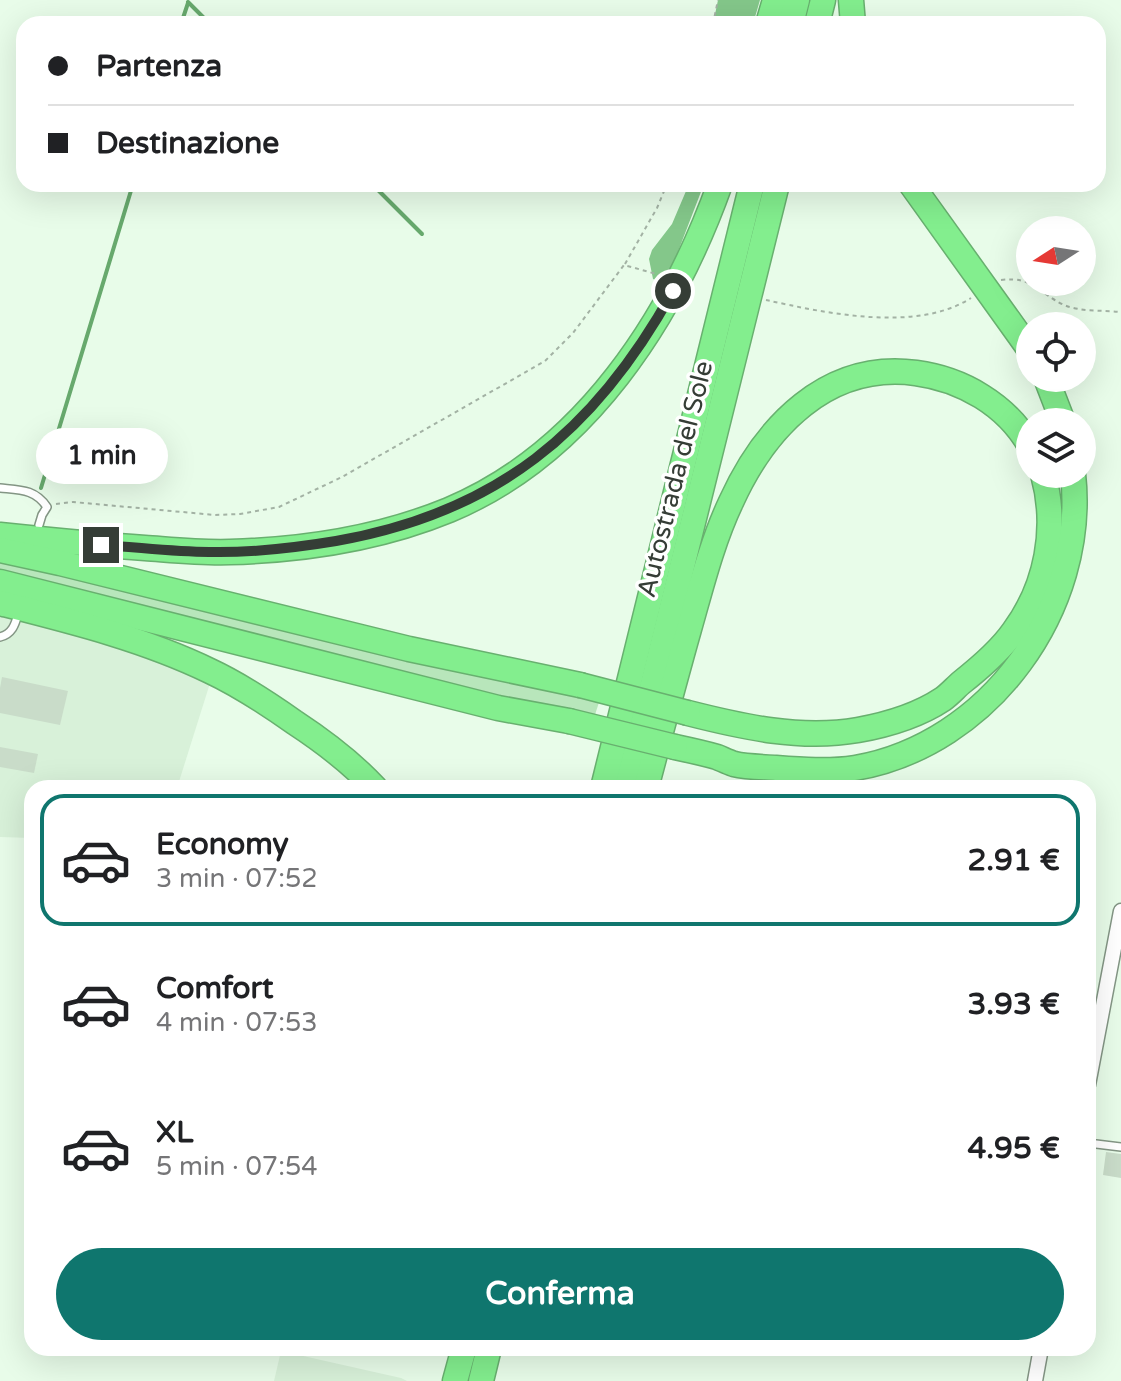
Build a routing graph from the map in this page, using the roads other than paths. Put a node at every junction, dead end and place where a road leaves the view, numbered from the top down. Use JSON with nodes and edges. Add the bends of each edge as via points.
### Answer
{"nodes":[{"id":1,"x":717,"y":192,"type":"edge"},
{"id":2,"x":750,"y":192,"type":"edge"},
{"id":3,"x":775,"y":192,"type":"edge"},
{"id":4,"x":917,"y":192,"type":"edge"},
{"id":5,"x":1016,"y":330,"type":"edge"},
{"id":6,"x":1016,"y":426,"type":"edge"},
{"id":7,"x":0,"y":488,"type":"edge"},
{"id":8,"x":1046,"y":488,"type":"edge"},
{"id":9,"x":1075,"y":488,"type":"edge"},
{"id":10,"x":39,"y":525,"type":"dead end"},
{"id":11,"x":0,"y":535,"type":"edge"},
{"id":12,"x":0,"y":550,"type":"edge"},
{"id":13,"x":0,"y":582,"type":"edge"},
{"id":14,"x":9,"y":608,"type":"edge"},
{"id":15,"x":0,"y":637,"type":"edge"},
{"id":16,"x":366,"y":780,"type":"edge"},
{"id":17,"x":605,"y":780,"type":"edge"},
{"id":18,"x":629,"y":780,"type":"edge"},
{"id":19,"x":648,"y":780,"type":"edge"},
{"id":20,"x":1121,"y":911,"type":"edge"},
{"id":21,"x":1096,"y":1043,"type":"edge"},
{"id":22,"x":1096,"y":1144,"type":"edge"},
{"id":23,"x":1121,"y":1147,"type":"edge"},
{"id":24,"x":462,"y":1356,"type":"edge"},
{"id":25,"x":487,"y":1356,"type":"edge"},
{"id":26,"x":1040,"y":1356,"type":"edge"},
{"id":27,"x":455,"y":1381,"type":"edge"},
{"id":28,"x":481,"y":1381,"type":"edge"},
{"id":29,"x":1035,"y":1381,"type":"edge"}],
"edges":[{"from":1,"to":11,"type":"highway","via":[[673,291],[625,366],[558,440],[473,499],[392,529],[257,551],[206,552]]},
{"from":2,"to":17,"type":"highway","name":"Autostrada del Sole"},
{"from":3,"to":18,"type":"highway","name":"Autostrada del Sole"},
{"from":4,"to":5,"type":"highway"},
{"from":6,"to":19,"type":"highway","via":[[982,396],[956,383],[909,372],[853,378],[824,390],[790,415],[758,453],[722,522]]},
{"from":7,"to":10,"type":"lane","via":[[37,496],[47,507]]},
{"from":8,"to":12,"type":"highway","bridge":true,"via":[[1050,543],[1037,589],[1014,632],[944,698],[886,724],[822,734],[745,726]]},
{"from":9,"to":13,"type":"highway","bridge":true,"via":[[1072,539],[1059,591],[1037,639],[1006,680],[945,734],[891,758],[835,770],[747,766]]},
{"from":14,"to":15,"type":"lane","via":[[12,630]]},
{"from":14,"to":16,"type":"highway","via":[[124,637],[209,670],[307,730]]},
{"from":20,"to":21,"type":"street"},
{"from":22,"to":23,"type":"lane"},
{"from":24,"to":27,"type":"highway"},
{"from":25,"to":28,"type":"highway"},
{"from":26,"to":29,"type":"street"}]}
